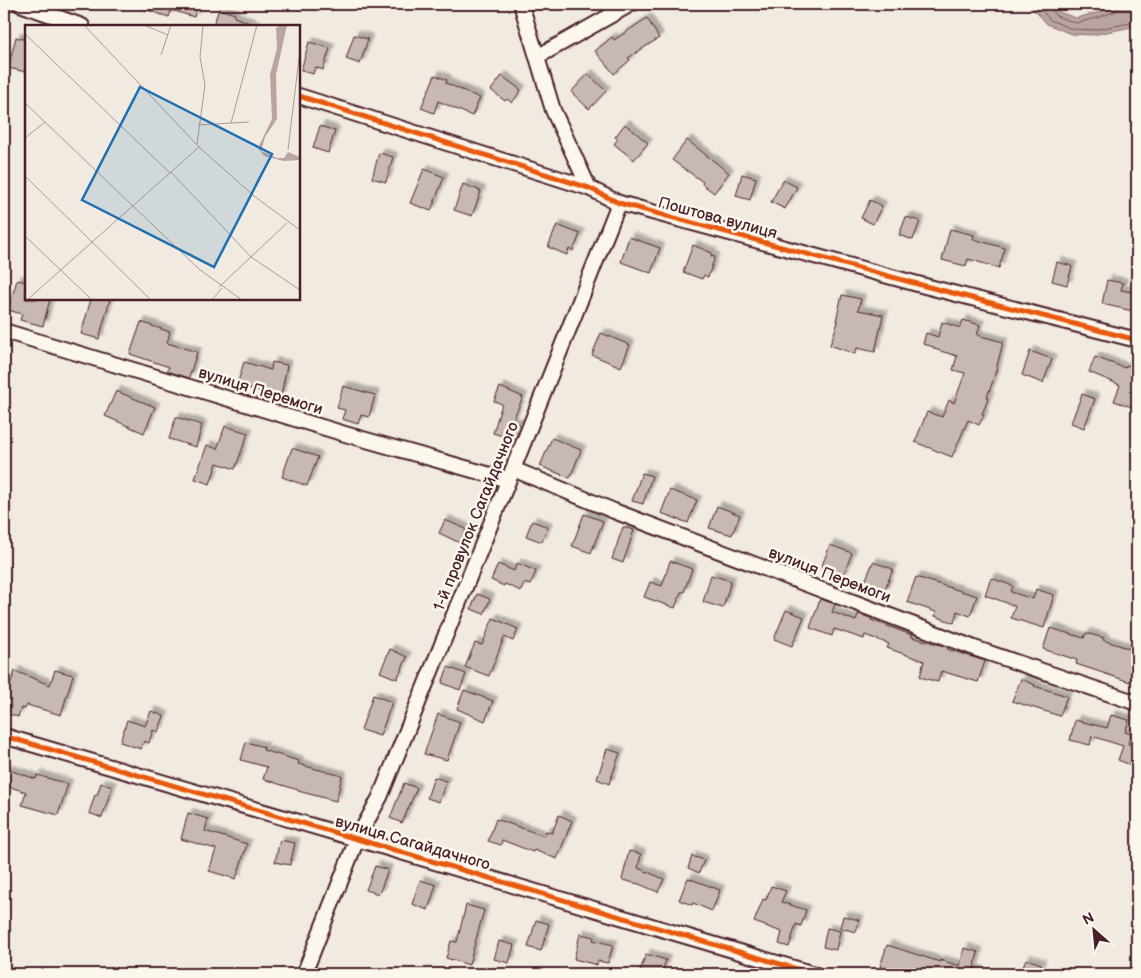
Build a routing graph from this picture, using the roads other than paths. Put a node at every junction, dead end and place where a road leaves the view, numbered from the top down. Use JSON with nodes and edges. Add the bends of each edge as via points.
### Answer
{"nodes":[{"id":1,"x":20,"y":4,"type":"edge"},
{"id":2,"x":520,"y":4,"type":"edge"},
{"id":3,"x":631,"y":4,"type":"edge"},
{"id":4,"x":79,"y":25,"type":"edge"},
{"id":5,"x":537,"y":57,"type":"junction"},
{"id":6,"x":300,"y":96,"type":"edge"},
{"id":7,"x":589,"y":188,"type":"junction"},
{"id":8,"x":620,"y":203,"type":"junction"},
{"id":9,"x":4,"y":331,"type":"edge"},
{"id":10,"x":1137,"y":340,"type":"edge"},
{"id":11,"x":510,"y":475,"type":"junction"},
{"id":12,"x":1137,"y":703,"type":"edge"},
{"id":13,"x":4,"y":736,"type":"edge"},
{"id":14,"x":357,"y":838,"type":"junction"},
{"id":15,"x":304,"y":974,"type":"edge"},
{"id":16,"x":814,"y":974,"type":"edge"}],
"edges":[{"from":1,"to":4,"type":"street"},
{"from":2,"to":5,"type":"street"},
{"from":3,"to":5,"type":"street"},
{"from":5,"to":7,"type":"street","via":[[553,110]]},
{"from":6,"to":7,"type":"street","name":"Поштова вулиця"},
{"from":7,"to":8,"type":"street","name":"Поштова вулиця"},
{"from":8,"to":10,"type":"street","name":"Поштова вулиця"},
{"from":8,"to":11,"type":"street","name":"1-й провулок Сагайдачного"},
{"from":9,"to":11,"type":"street","name":"вулиця Перемоги","via":[[336,431]]},
{"from":11,"to":12,"type":"street","name":"вулиця Перемоги","via":[[614,510],[977,649]]},
{"from":11,"to":14,"type":"street","name":"1-й провулок Сагайдачного","via":[[380,797]]},
{"from":13,"to":14,"type":"street","name":"вулиця Сагайдачного"},
{"from":14,"to":15,"type":"street","name":"1-й провулок Сагайдачного"},
{"from":14,"to":16,"type":"street","name":"вулиця Сагайдачного"}]}
